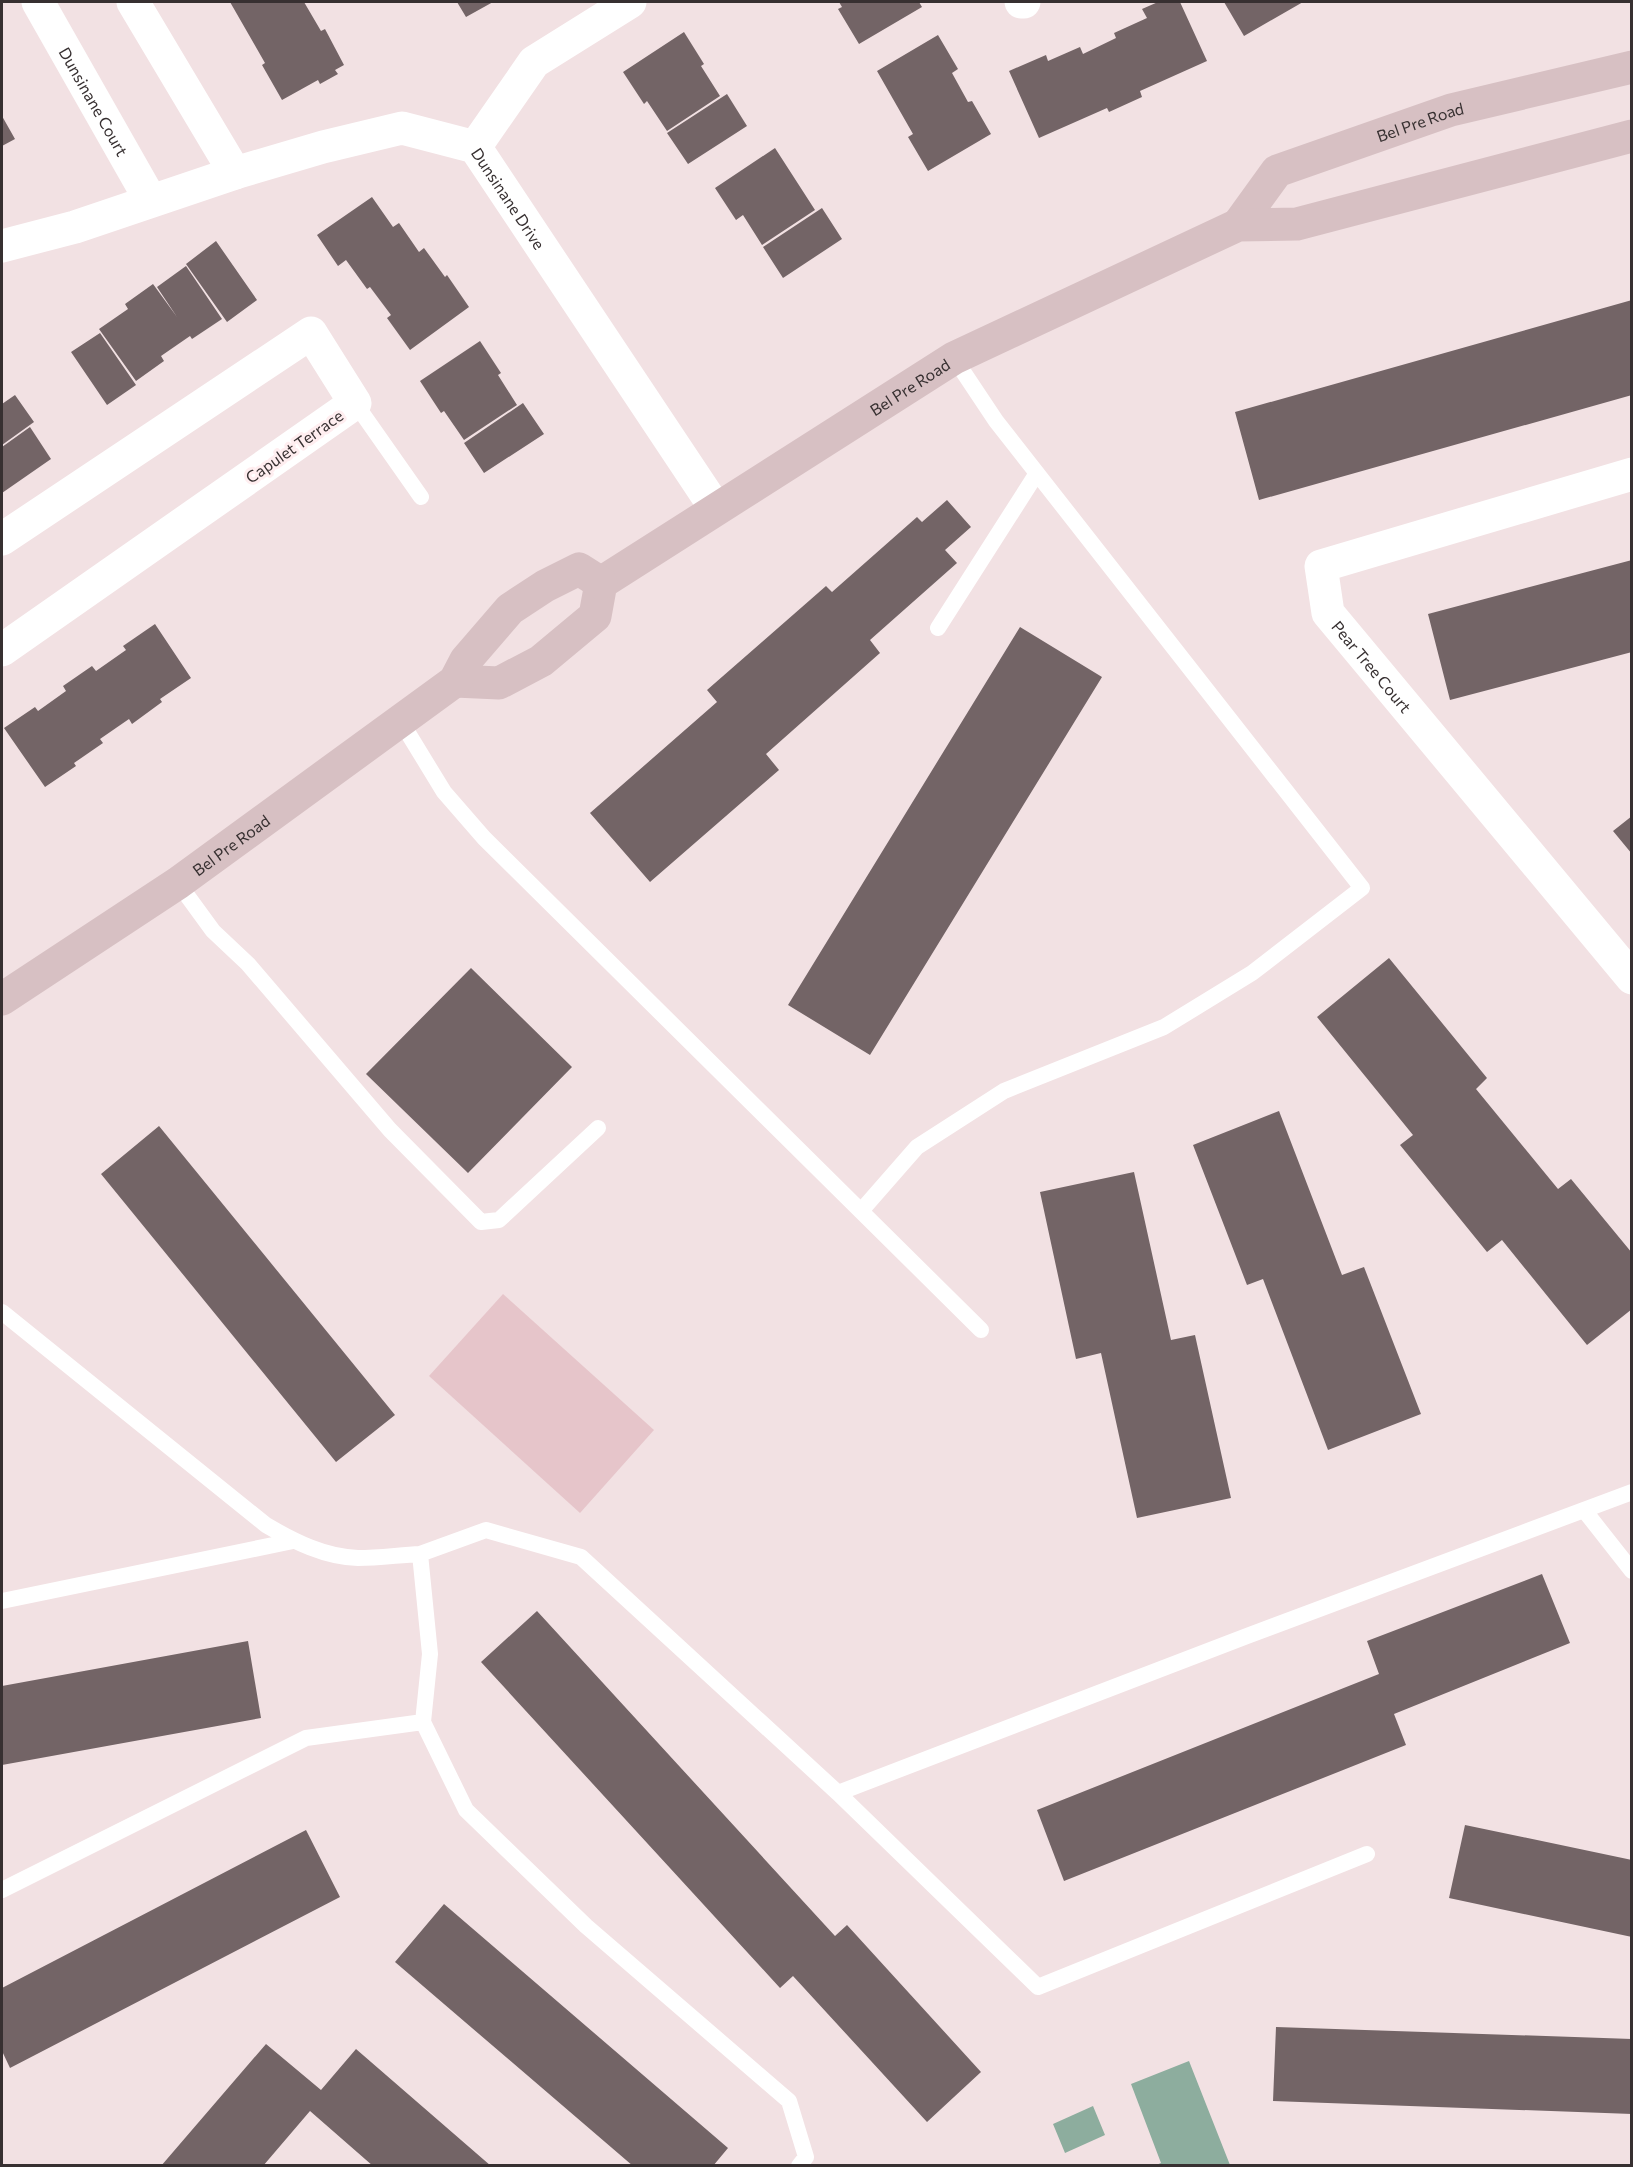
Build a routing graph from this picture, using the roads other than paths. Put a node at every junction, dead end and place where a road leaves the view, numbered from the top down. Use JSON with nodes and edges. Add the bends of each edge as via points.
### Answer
{"nodes":[{"id":1,"x":38,"y":2,"type":"edge"},
{"id":2,"x":133,"y":2,"type":"edge"},
{"id":3,"x":630,"y":2,"type":"edge"},
{"id":4,"x":1632,"y":67,"type":"edge"},
{"id":5,"x":1632,"y":136,"type":"edge"},
{"id":6,"x":475,"y":147,"type":"junction"},
{"id":7,"x":235,"y":173,"type":"junction"},
{"id":8,"x":151,"y":201,"type":"junction"},
{"id":9,"x":1238,"y":225,"type":"junction"},
{"id":10,"x":2,"y":246,"type":"edge"},
{"id":11,"x":954,"y":358,"type":"junction"},
{"id":12,"x":355,"y":403,"type":"junction"},
{"id":13,"x":1037,"y":473,"type":"junction"},
{"id":14,"x":1632,"y":474,"type":"edge"},
{"id":15,"x":421,"y":497,"type":"dead end"},
{"id":16,"x":716,"y":509,"type":"junction"},
{"id":17,"x":2,"y":539,"type":"edge"},
{"id":18,"x":601,"y":583,"type":"junction"},
{"id":19,"x":938,"y":628,"type":"dead end"},
{"id":20,"x":4,"y":645,"type":"edge"},
{"id":21,"x":455,"y":681,"type":"junction"},
{"id":22,"x":400,"y":720,"type":"junction"},
{"id":23,"x":178,"y":883,"type":"junction"},
{"id":24,"x":1632,"y":978,"type":"edge"},
{"id":25,"x":2,"y":999,"type":"edge"},
{"id":26,"x":598,"y":1128,"type":"dead end"},
{"id":27,"x":861,"y":1211,"type":"junction"},
{"id":28,"x":2,"y":1311,"type":"edge"},
{"id":29,"x":981,"y":1330,"type":"dead end"},
{"id":30,"x":1632,"y":1492,"type":"edge"},
{"id":31,"x":1584,"y":1510,"type":"junction"},
{"id":32,"x":293,"y":1541,"type":"junction"},
{"id":33,"x":420,"y":1554,"type":"junction"},
{"id":34,"x":1632,"y":1571,"type":"edge"},
{"id":35,"x":2,"y":1601,"type":"edge"},
{"id":36,"x":423,"y":1722,"type":"junction"},
{"id":37,"x":838,"y":1793,"type":"junction"},
{"id":38,"x":1367,"y":1854,"type":"dead end"},
{"id":39,"x":2,"y":1890,"type":"edge"},
{"id":40,"x":799,"y":2166,"type":"edge"}],
"edges":[{"from":1,"to":8,"type":"street","name":"Dunsinane Court"},
{"from":2,"to":7,"type":"street"},
{"from":3,"to":6,"type":"street","via":[[534,62]]},
{"from":4,"to":9,"type":"main road","name":"Bel Pre Road","via":[[1451,110],[1277,171]]},
{"from":5,"to":9,"type":"main road","name":"Bel Pre Road","via":[[1297,224]]},
{"from":6,"to":7,"type":"street","name":"Dunsinane Drive","via":[[402,128]]},
{"from":6,"to":16,"type":"street","name":"Dunsinane Drive"},
{"from":7,"to":8,"type":"street","name":"Dunsinane Drive"},
{"from":8,"to":10,"type":"street","name":"Dunsinane Drive"},
{"from":9,"to":11,"type":"main road","name":"Bel Pre Road"},
{"from":11,"to":13,"type":"lane"},
{"from":11,"to":16,"type":"main road","name":"Bel Pre Road"},
{"from":12,"to":15,"type":"lane"},
{"from":12,"to":17,"type":"street","name":"Capulet Terrace","via":[[310,333]]},
{"from":12,"to":20,"type":"street","name":"Capulet Terrace"},
{"from":13,"to":19,"type":"lane"},
{"from":13,"to":27,"type":"lane","via":[[1362,888],[1252,973],[1164,1028],[1004,1091],[917,1147]]},
{"from":14,"to":24,"type":"street","name":"Pear Tree Court","via":[[1321,566],[1328,613]]},
{"from":16,"to":18,"type":"main road","name":"Bel Pre Road"},
{"from":18,"to":21,"type":"main road","via":[[595,616],[541,661],[499,683]]},
{"from":18,"to":21,"type":"main road","name":"Bel Pre Road","via":[[579,569],[510,609],[466,660]]},
{"from":21,"to":22,"type":"main road","name":"Bel Pre Road"},
{"from":22,"to":23,"type":"main road","name":"Bel Pre Road"},
{"from":22,"to":27,"type":"lane","via":[[444,792],[484,838]]},
{"from":23,"to":25,"type":"main road","name":"Bel Pre Road"},
{"from":23,"to":26,"type":"lane","via":[[213,931],[248,964],[390,1130],[481,1221],[499,1220]]},
{"from":27,"to":29,"type":"lane"},
{"from":28,"to":32,"type":"lane","via":[[266,1525]]},
{"from":30,"to":31,"type":"lane"},
{"from":31,"to":34,"type":"lane"},
{"from":31,"to":37,"type":"lane"},
{"from":32,"to":33,"type":"lane","via":[[314,1550],[357,1558]]},
{"from":32,"to":35,"type":"lane"},
{"from":33,"to":36,"type":"lane","via":[[430,1654]]},
{"from":33,"to":37,"type":"lane","via":[[486,1530],[581,1557]]},
{"from":36,"to":39,"type":"lane","via":[[306,1738]]},
{"from":36,"to":40,"type":"lane","via":[[466,1809],[586,1926],[789,2101],[806,2157]]},
{"from":37,"to":38,"type":"lane","via":[[1038,1987]]}]}
